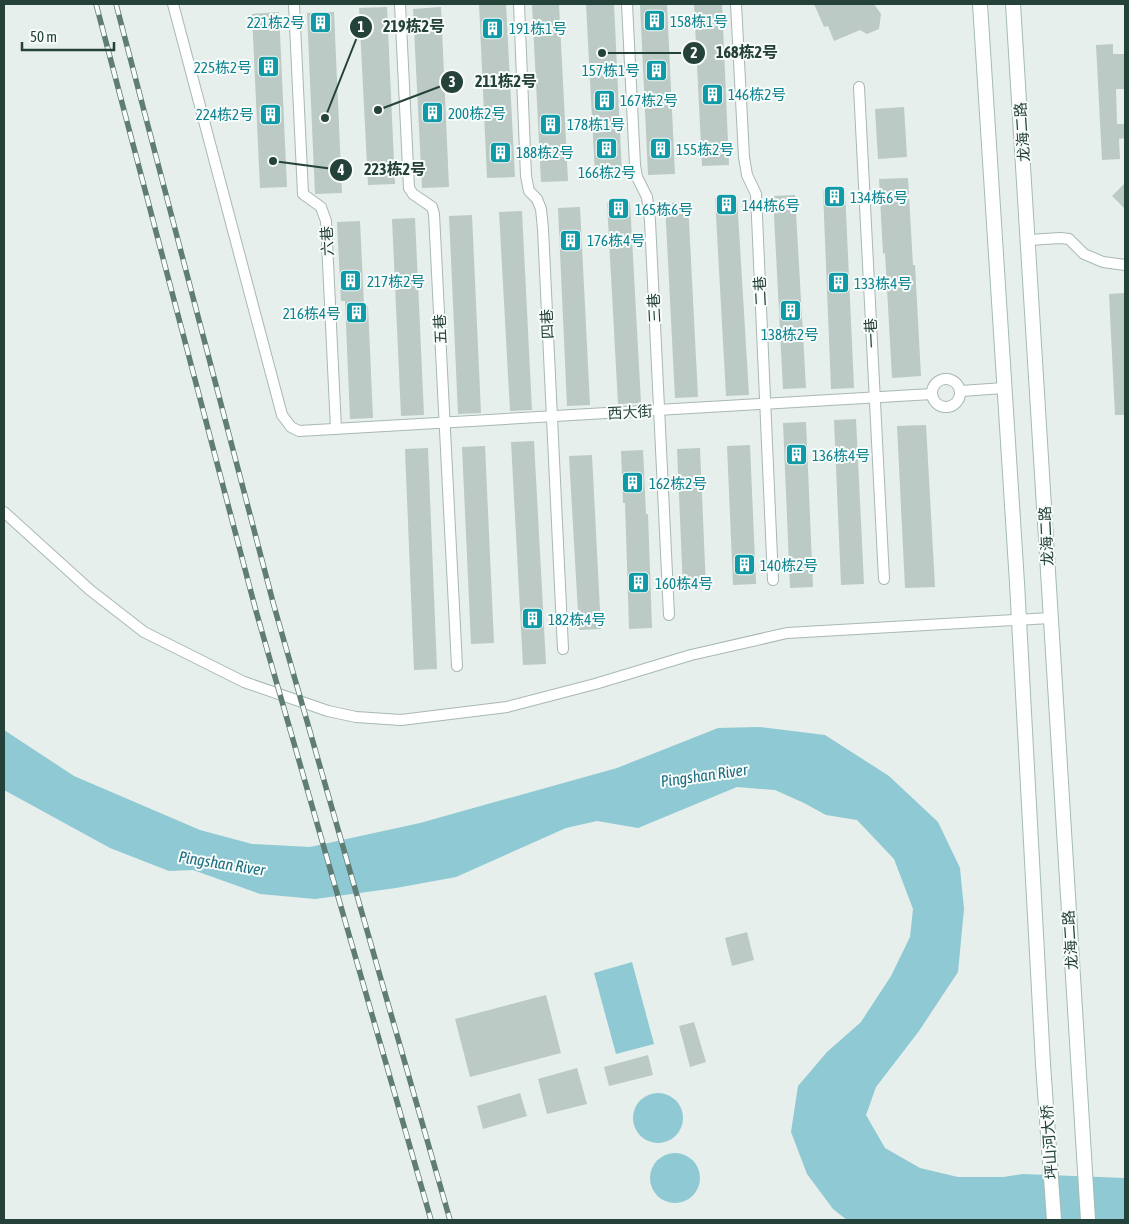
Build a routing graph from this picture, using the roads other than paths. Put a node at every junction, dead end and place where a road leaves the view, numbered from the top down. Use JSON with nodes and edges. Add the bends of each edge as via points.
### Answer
{"nodes":[{"id":1,"x":173,"y":4,"type":"edge"},
{"id":2,"x":294,"y":4,"type":"edge"},
{"id":3,"x":400,"y":4,"type":"edge"},
{"id":4,"x":519,"y":4,"type":"edge"},
{"id":5,"x":627,"y":4,"type":"edge"},
{"id":6,"x":736,"y":4,"type":"edge"},
{"id":7,"x":980,"y":4,"type":"edge"},
{"id":8,"x":1013,"y":4,"type":"edge"},
{"id":9,"x":859,"y":87,"type":"dead end"},
{"id":10,"x":1029,"y":240,"type":"junction"},
{"id":11,"x":1125,"y":264,"type":"edge"},
{"id":12,"x":1004,"y":388,"type":"junction"},
{"id":13,"x":961,"y":390,"type":"junction"},
{"id":14,"x":932,"y":394,"type":"junction"},
{"id":15,"x":874,"y":398,"type":"junction"},
{"id":16,"x":765,"y":404,"type":"junction"},
{"id":17,"x":659,"y":410,"type":"junction"},
{"id":18,"x":552,"y":416,"type":"junction"},
{"id":19,"x":444,"y":423,"type":"junction"},
{"id":20,"x":332,"y":430,"type":"junction"},
{"id":21,"x":4,"y":512,"type":"edge"},
{"id":22,"x":884,"y":579,"type":"dead end"},
{"id":23,"x":773,"y":580,"type":"dead end"},
{"id":24,"x":669,"y":616,"type":"dead end"},
{"id":25,"x":1050,"y":618,"type":"junction"},
{"id":26,"x":1019,"y":619,"type":"junction"},
{"id":27,"x":563,"y":648,"type":"dead end"},
{"id":28,"x":457,"y":666,"type":"dead end"},
{"id":29,"x":1043,"y":1064,"type":"joint"},
{"id":30,"x":1054,"y":1220,"type":"edge"},
{"id":31,"x":1088,"y":1220,"type":"edge"}],
"edges":[{"from":1,"to":20,"type":"street","name":"西大街","via":[[282,415],[291,427],[299,431]]},
{"from":2,"to":20,"type":"street","name":"六巷","via":[[303,194],[322,207],[326,221]]},
{"from":3,"to":19,"type":"street","name":"五巷","via":[[409,188],[432,207],[434,214]]},
{"from":4,"to":18,"type":"street","name":"四巷","via":[[526,176],[529,191],[541,209]]},
{"from":5,"to":17,"type":"street","name":"三巷","via":[[635,165],[647,196],[650,221]]},
{"from":6,"to":16,"type":"street","name":"二巷","via":[[744,157],[747,175],[756,194]]},
{"from":7,"to":12,"type":"main road","name":"龙海二路"},
{"from":8,"to":10,"type":"main road","name":"龙海二路"},
{"from":9,"to":15,"type":"street","name":"一巷"},
{"from":10,"to":11,"type":"street","via":[[1069,239],[1084,254],[1103,262]]},
{"from":10,"to":25,"type":"main road","name":"龙海二路"},
{"from":12,"to":13,"type":"street"},
{"from":12,"to":26,"type":"main road","name":"龙海二路"},
{"from":13,"to":14,"type":"street","via":[[956,382],[947,378],[935,384]]},
{"from":13,"to":14,"type":"street","via":[[960,398],[949,407],[936,403]]},
{"from":14,"to":15,"type":"street","name":"西大街"},
{"from":15,"to":16,"type":"street","name":"西大街"},
{"from":15,"to":22,"type":"street","name":"一巷"},
{"from":16,"to":17,"type":"street","name":"西大街"},
{"from":16,"to":23,"type":"street","name":"二巷"},
{"from":17,"to":18,"type":"street","name":"西大街"},
{"from":17,"to":24,"type":"street","name":"三巷"},
{"from":18,"to":19,"type":"street","name":"西大街"},
{"from":18,"to":27,"type":"street","name":"四巷"},
{"from":19,"to":20,"type":"street","name":"西大街"},
{"from":19,"to":28,"type":"street","name":"五巷"},
{"from":21,"to":26,"type":"street","via":[[90,590],[144,632],[244,682],[328,711],[356,717],[401,720],[507,707],[691,655],[787,633]]},
{"from":25,"to":26,"type":"street"},
{"from":25,"to":31,"type":"main road","name":"龙海二路"},
{"from":26,"to":29,"type":"main road","name":"龙海二路"},
{"from":29,"to":30,"type":"main road","name":"坪山河大桥"}]}
